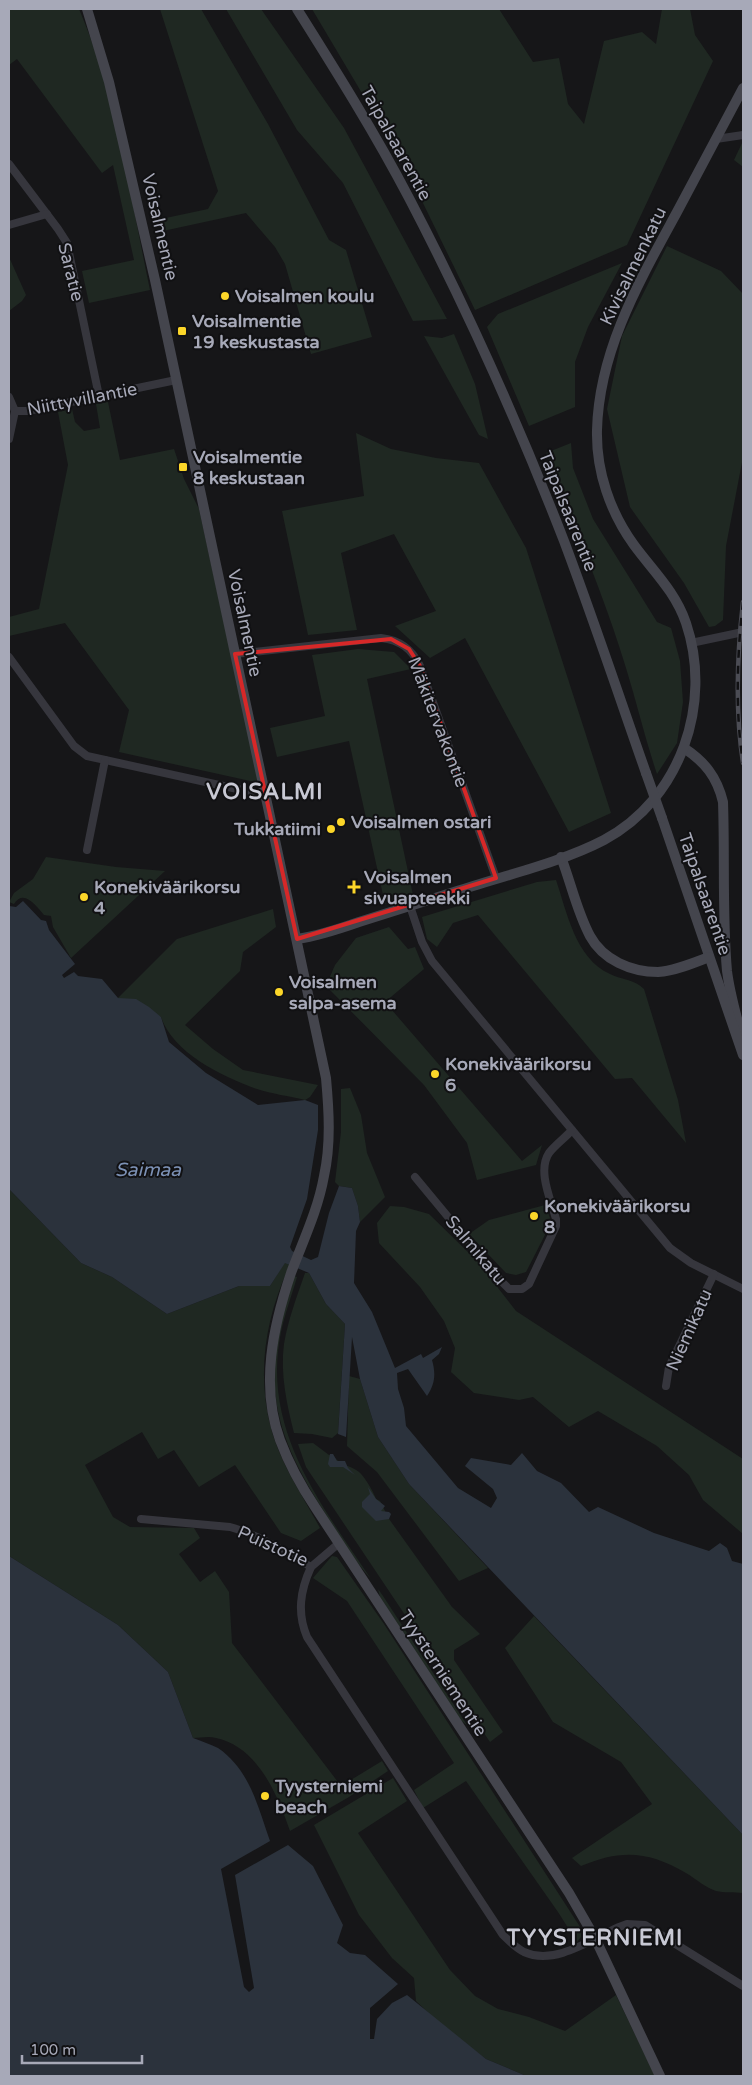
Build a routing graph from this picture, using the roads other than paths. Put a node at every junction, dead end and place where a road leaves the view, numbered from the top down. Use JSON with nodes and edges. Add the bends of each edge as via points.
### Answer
{"nodes":[{"id":1,"x":87,"y":9,"type":"edge"},
{"id":2,"x":297,"y":9,"type":"edge"},
{"id":3,"x":743,"y":88,"type":"edge"},
{"id":4,"x":743,"y":135,"type":"edge"},
{"id":5,"x":716,"y":139,"type":"junction"},
{"id":6,"x":9,"y":164,"type":"edge"},
{"id":7,"x":47,"y":214,"type":"junction"},
{"id":8,"x":9,"y":225,"type":"edge"},
{"id":9,"x":176,"y":380,"type":"junction"},
{"id":10,"x":99,"y":396,"type":"junction"},
{"id":11,"x":9,"y":397,"type":"edge"},
{"id":12,"x":15,"y":411,"type":"junction"},
{"id":13,"x":9,"y":439,"type":"edge"},
{"id":14,"x":743,"y":632,"type":"edge"},
{"id":15,"x":691,"y":643,"type":"junction"},
{"id":16,"x":235,"y":654,"type":"junction"},
{"id":17,"x":9,"y":657,"type":"edge"},
{"id":18,"x":684,"y":748,"type":"junction"},
{"id":19,"x":105,"y":760,"type":"junction"},
{"id":20,"x":264,"y":792,"type":"junction"},
{"id":21,"x":87,"y":850,"type":"dead end"},
{"id":22,"x":561,"y":857,"type":"junction"},
{"id":23,"x":496,"y":878,"type":"junction"},
{"id":24,"x":410,"y":906,"type":"junction"},
{"id":25,"x":297,"y":939,"type":"junction"},
{"id":26,"x":709,"y":957,"type":"junction"},
{"id":27,"x":743,"y":1042,"type":"edge"},
{"id":28,"x":743,"y":1055,"type":"edge"},
{"id":29,"x":572,"y":1130,"type":"junction"},
{"id":30,"x":414,"y":1177,"type":"dead end"},
{"id":31,"x":292,"y":1271,"type":"joint"},
{"id":32,"x":714,"y":1274,"type":"junction"},
{"id":33,"x":743,"y":1289,"type":"edge"},
{"id":34,"x":666,"y":1386,"type":"dead end"},
{"id":35,"x":141,"y":1519,"type":"dead end"},
{"id":36,"x":338,"y":1544,"type":"junction"},
{"id":37,"x":311,"y":1567,"type":"junction"},
{"id":38,"x":595,"y":1938,"type":"junction"},
{"id":39,"x":743,"y":1986,"type":"edge"},
{"id":40,"x":660,"y":2076,"type":"edge"}],
"edges":[{"from":1,"to":9,"type":"street","name":"Voisalmentie","via":[[125,145]]},
{"from":2,"to":26,"type":"street","name":"Taipalsaarentie","bridge":true,"via":[[408,196],[511,414],[563,539]]},
{"from":3,"to":5,"type":"street","name":"Kivisalmenkatu"},
{"from":4,"to":5,"type":"street"},
{"from":5,"to":15,"type":"street","name":"Kivisalmenkatu","via":[[624,314],[610,355],[597,432],[600,468],[613,510],[636,548],[670,588]]},
{"from":6,"to":7,"type":"street","name":"Saratie"},
{"from":7,"to":8,"type":"street"},
{"from":7,"to":10,"type":"street","name":"Saratie","via":[[67,242]]},
{"from":9,"to":10,"type":"street","name":"Niittyvillantie"},
{"from":9,"to":16,"type":"street","name":"Voisalmentie"},
{"from":10,"to":12,"type":"street","name":"Niittyvillantie"},
{"from":11,"to":12,"type":"street"},
{"from":12,"to":13,"type":"street","name":"Niittyvillantie"},
{"from":14,"to":15,"type":"street"},
{"from":15,"to":18,"type":"street","name":"Kivisalmenkatu","via":[[696,690]]},
{"from":16,"to":20,"type":"street","name":"Voisalmentie"},
{"from":16,"to":23,"type":"street","name":"Mäkitervakontie","via":[[381,638],[391,639],[409,649],[420,666]]},
{"from":17,"to":19,"type":"street","via":[[74,746],[87,756]]},
{"from":18,"to":22,"type":"street","name":"Kivisalmenkatu","via":[[658,795],[644,810],[607,839]]},
{"from":18,"to":27,"type":"street","via":[[708,767],[720,788],[727,972]]},
{"from":19,"to":20,"type":"street","via":[[251,792]]},
{"from":19,"to":21,"type":"street"},
{"from":20,"to":25,"type":"street","name":"Voisalmentie"},
{"from":22,"to":23,"type":"street","name":"Kivisalmenkatu"},
{"from":22,"to":26,"type":"street","via":[[585,926],[600,950],[612,959],[628,968],[659,972]]},
{"from":23,"to":24,"type":"street","name":"Kivisalmenkatu"},
{"from":24,"to":25,"type":"street","name":"Kivisalmenkatu"},
{"from":24,"to":29,"type":"street","via":[[432,961]]},
{"from":25,"to":31,"type":"street","name":"Voisalmentie","via":[[326,1078],[329,1127],[324,1175],[315,1210]]},
{"from":26,"to":28,"type":"street","name":"Taipalsaarentie"},
{"from":29,"to":30,"type":"street","name":"Salmikatu","via":[[546,1158],[544,1177],[556,1226],[529,1284],[522,1289],[509,1289],[502,1282]]},
{"from":29,"to":32,"type":"street","via":[[670,1248],[691,1264]]},
{"from":31,"to":36,"type":"street","name":"Tyysterniementie","via":[[273,1338],[270,1383],[274,1417],[294,1472]]},
{"from":32,"to":33,"type":"street"},
{"from":32,"to":34,"type":"street","name":"Niemikatu","via":[[669,1367]]},
{"from":35,"to":37,"type":"street","name":"Puistotie","via":[[241,1530]]},
{"from":36,"to":37,"type":"street","name":"Puistotie"},
{"from":36,"to":38,"type":"street","name":"Tyysterniementie","via":[[556,1872]]},
{"from":37,"to":38,"type":"street","via":[[300,1602],[306,1637],[503,1935],[514,1946],[534,1955],[570,1952]]},
{"from":38,"to":39,"type":"street","via":[[627,1924],[645,1925]]},
{"from":38,"to":40,"type":"street","name":"Tyysterniementie"}]}
